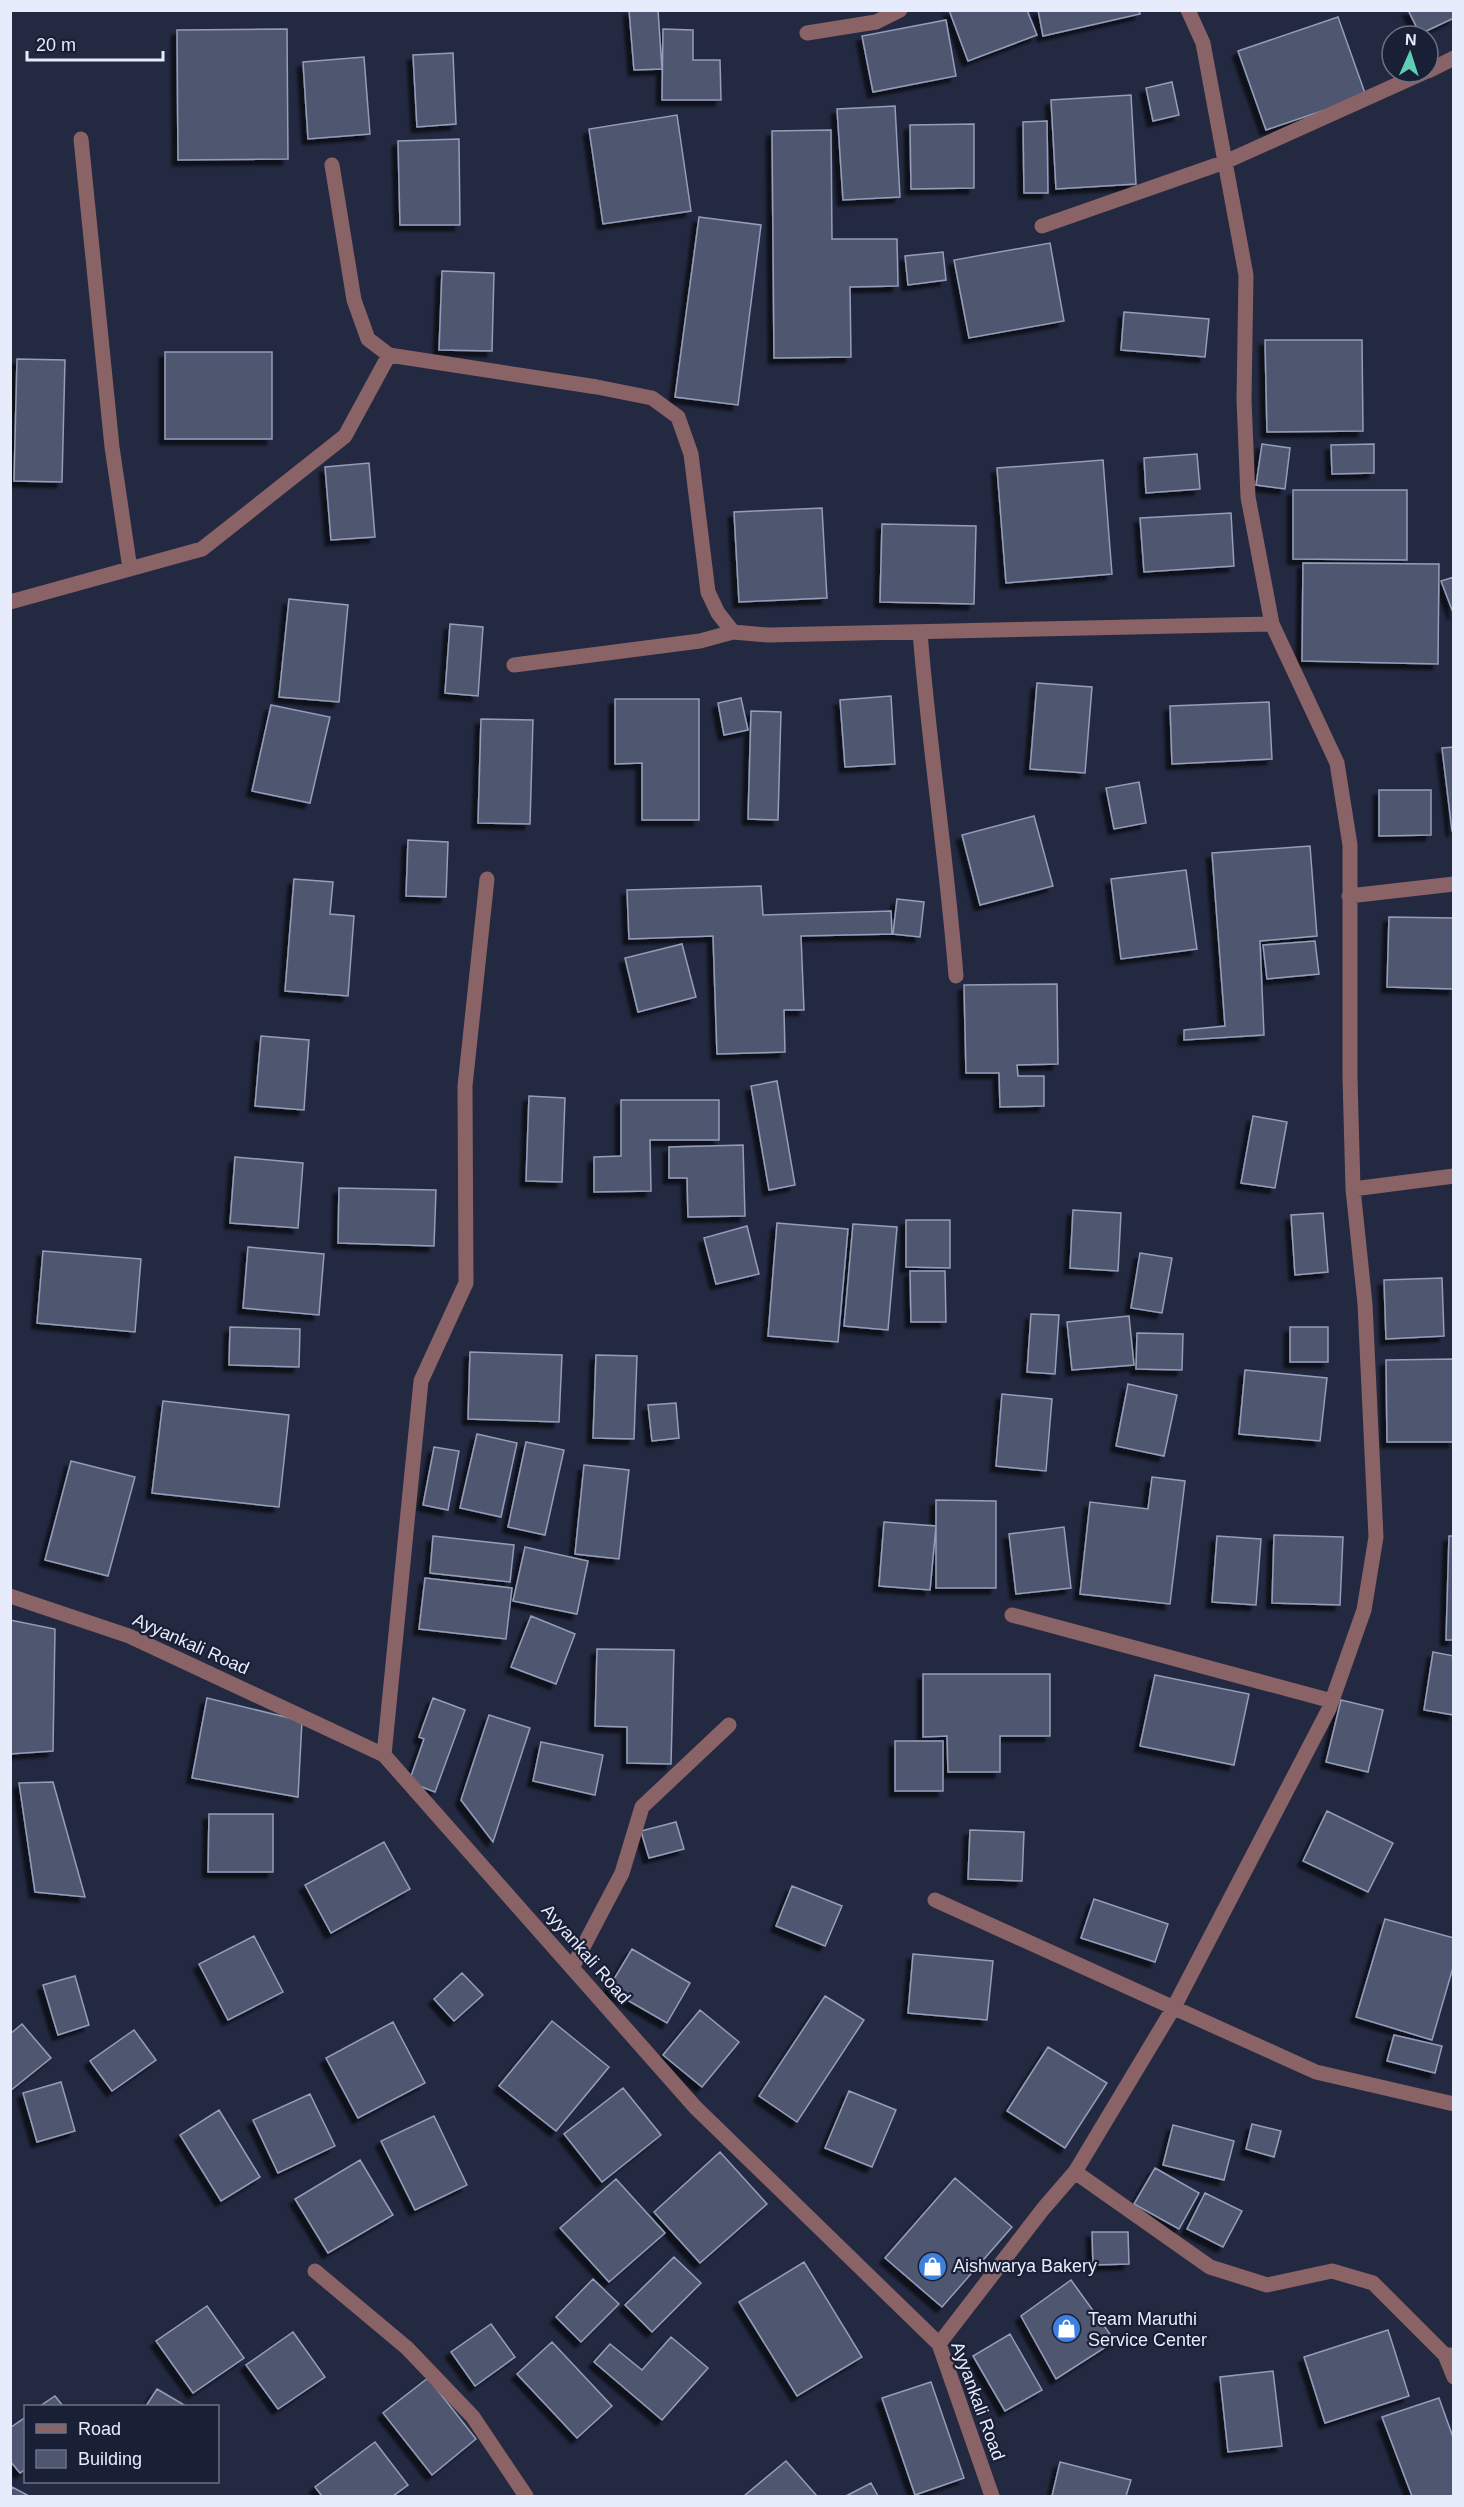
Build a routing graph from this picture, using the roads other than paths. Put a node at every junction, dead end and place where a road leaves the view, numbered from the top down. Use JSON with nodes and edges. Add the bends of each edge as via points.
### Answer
{"nodes":[{"id":1,"x":900,"y":10,"type":"edge"},
{"id":2,"x":1188,"y":10,"type":"edge"},
{"id":3,"x":807,"y":33,"type":"dead end"},
{"id":4,"x":1454,"y":58,"type":"edge"},
{"id":5,"x":1440,"y":65,"type":"edge"},
{"id":6,"x":1398,"y":84,"type":"edge"},
{"id":7,"x":81,"y":139,"type":"dead end"},
{"id":8,"x":1225,"y":162,"type":"junction"},
{"id":9,"x":333,"y":165,"type":"dead end"},
{"id":10,"x":1042,"y":226,"type":"dead end"},
{"id":11,"x":389,"y":356,"type":"junction"},
{"id":12,"x":129,"y":569,"type":"junction"},
{"id":13,"x":10,"y":602,"type":"edge"},
{"id":14,"x":1272,"y":624,"type":"junction"},
{"id":15,"x":733,"y":632,"type":"junction"},
{"id":16,"x":920,"y":632,"type":"junction"},
{"id":17,"x":514,"y":665,"type":"dead end"},
{"id":18,"x":487,"y":879,"type":"dead end"},
{"id":19,"x":1454,"y":884,"type":"edge"},
{"id":20,"x":1349,"y":896,"type":"junction"},
{"id":21,"x":956,"y":976,"type":"dead end"},
{"id":22,"x":1454,"y":1176,"type":"edge"},
{"id":23,"x":1353,"y":1189,"type":"junction"},
{"id":24,"x":10,"y":1596,"type":"edge"},
{"id":25,"x":1012,"y":1615,"type":"dead end"},
{"id":26,"x":1332,"y":1701,"type":"junction"},
{"id":27,"x":729,"y":1725,"type":"dead end"},
{"id":28,"x":384,"y":1755,"type":"junction"},
{"id":29,"x":935,"y":1900,"type":"dead end"},
{"id":30,"x":572,"y":1968,"type":"junction"},
{"id":31,"x":1174,"y":2007,"type":"junction"},
{"id":32,"x":1454,"y":2104,"type":"edge"},
{"id":33,"x":1075,"y":2172,"type":"junction"},
{"id":34,"x":315,"y":2271,"type":"dead end"},
{"id":35,"x":939,"y":2344,"type":"junction"},
{"id":36,"x":1449,"y":2355,"type":"edge"},
{"id":37,"x":1454,"y":2377,"type":"edge"},
{"id":38,"x":526,"y":2496,"type":"edge"},
{"id":39,"x":992,"y":2496,"type":"edge"}],
"edges":[{"from":1,"to":3,"type":"street","via":[[876,22]]},
{"from":2,"to":8,"type":"street","via":[[1203,43]]},
{"from":4,"to":5,"type":"street"},
{"from":6,"to":8,"type":"street"},
{"from":7,"to":12,"type":"street","via":[[112,447]]},
{"from":8,"to":10,"type":"street"},
{"from":8,"to":14,"type":"street","via":[[1246,275],[1244,400],[1248,497]]},
{"from":9,"to":11,"type":"street","via":[[354,300],[369,339]]},
{"from":11,"to":12,"type":"street","via":[[345,436],[202,549]]},
{"from":11,"to":15,"type":"street","via":[[652,398],[678,417],[691,454],[708,592],[718,614]]},
{"from":12,"to":13,"type":"street"},
{"from":14,"to":16,"type":"street"},
{"from":14,"to":20,"type":"street","via":[[1337,763],[1350,845]]},
{"from":15,"to":16,"type":"street","via":[[768,635]]},
{"from":15,"to":17,"type":"street","via":[[700,641]]},
{"from":16,"to":21,"type":"street","via":[[928,735],[947,860]]},
{"from":18,"to":28,"type":"street","via":[[465,1086],[466,1283],[421,1381]]},
{"from":19,"to":20,"type":"street"},
{"from":20,"to":23,"type":"street"},
{"from":22,"to":23,"type":"street"},
{"from":23,"to":26,"type":"street","via":[[1365,1304],[1376,1537],[1364,1610]]},
{"from":24,"to":28,"type":"street","name":"Ayyankali Road","via":[[129,1636]]},
{"from":25,"to":26,"type":"street"},
{"from":26,"to":31,"type":"street"},
{"from":27,"to":30,"type":"street","via":[[642,1807],[622,1873]]},
{"from":28,"to":30,"type":"street","name":"Ayyankali Road"},
{"from":29,"to":31,"type":"street"},
{"from":30,"to":35,"type":"street","name":"Ayyankali Road","via":[[695,2107]]},
{"from":31,"to":32,"type":"street","via":[[1316,2072]]},
{"from":31,"to":33,"type":"street"},
{"from":33,"to":35,"type":"street"},
{"from":33,"to":36,"type":"street","via":[[1210,2267],[1267,2285],[1332,2271],[1373,2283]]},
{"from":34,"to":38,"type":"street","via":[[407,2348],[473,2417]]},
{"from":35,"to":39,"type":"street","name":"Ayyankali Road"},
{"from":36,"to":37,"type":"street"}]}
